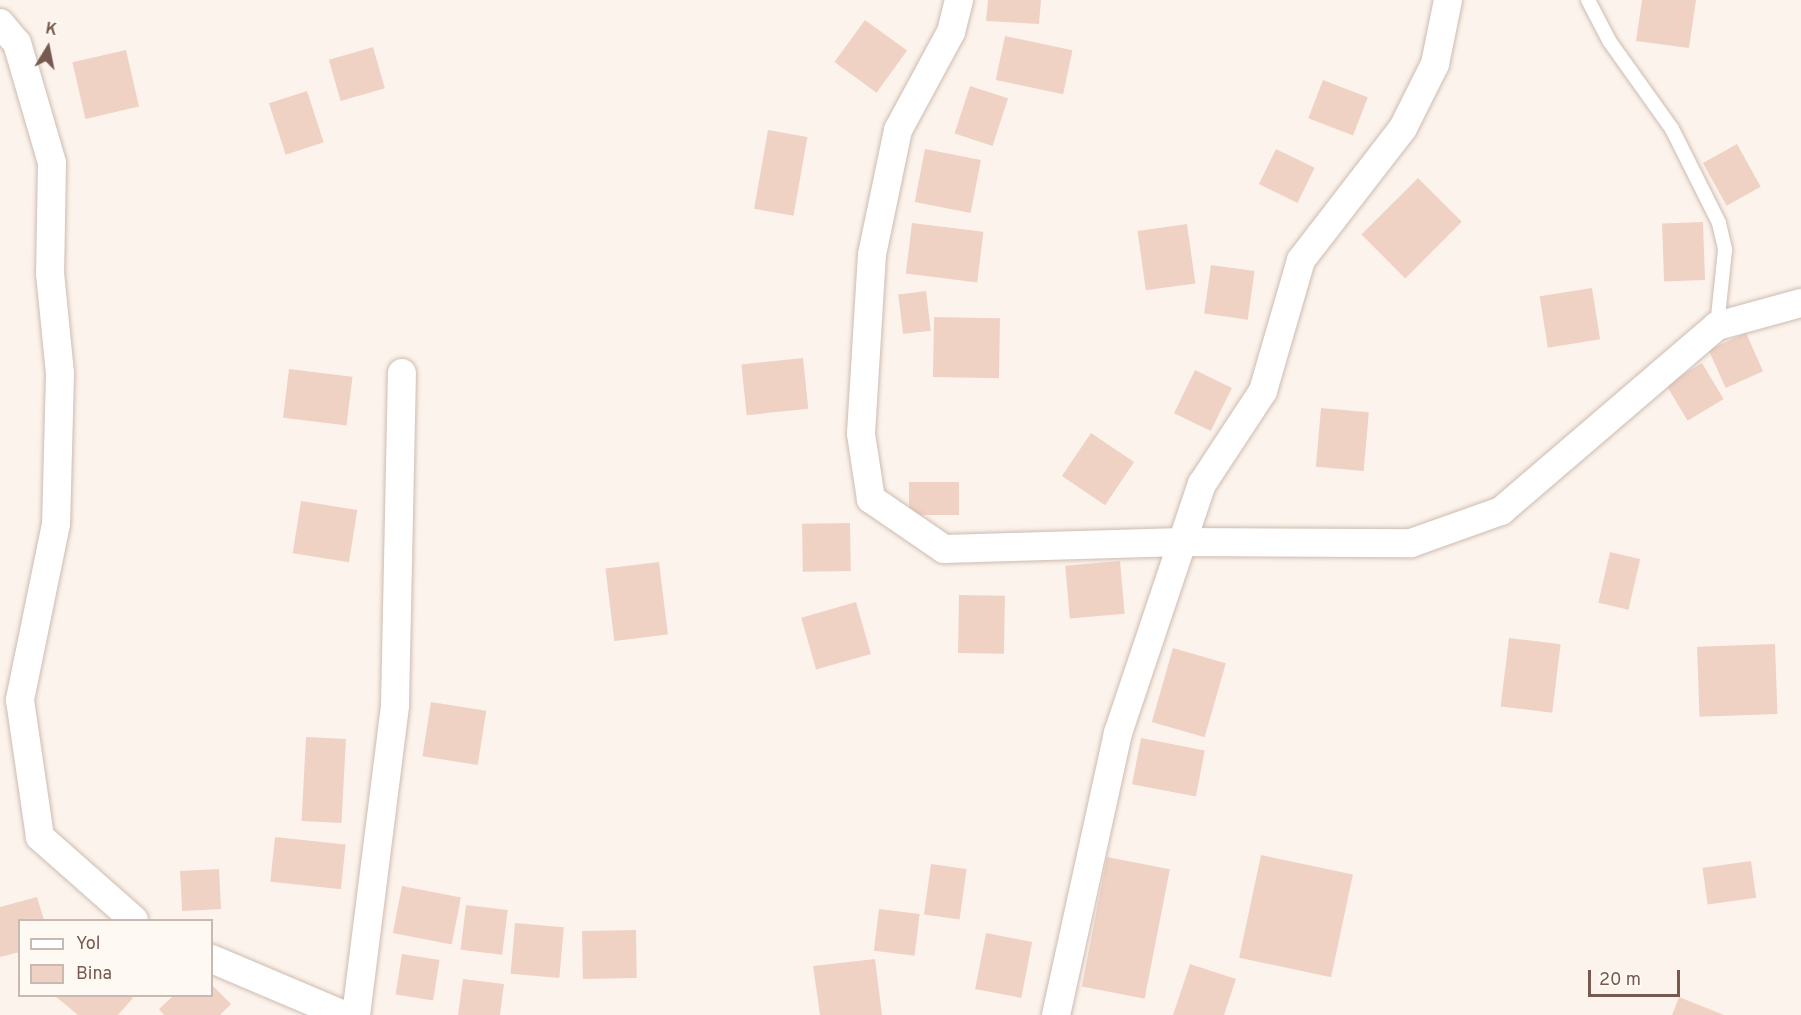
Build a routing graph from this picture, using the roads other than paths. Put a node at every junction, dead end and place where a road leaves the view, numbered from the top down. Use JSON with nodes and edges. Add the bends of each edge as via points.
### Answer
{"nodes":[{"id":1,"x":959,"y":0,"type":"edge"},
{"id":2,"x":1448,"y":0,"type":"edge"},
{"id":3,"x":1588,"y":0,"type":"edge"},
{"id":4,"x":0,"y":23,"type":"edge"},
{"id":5,"x":1801,"y":303,"type":"edge"},
{"id":6,"x":1717,"y":326,"type":"junction"},
{"id":7,"x":402,"y":373,"type":"dead end"},
{"id":8,"x":1182,"y":542,"type":"junction"},
{"id":9,"x":132,"y":919,"type":"edge"},
{"id":10,"x":213,"y":959,"type":"edge"},
{"id":11,"x":344,"y":1015,"type":"edge"},
{"id":12,"x":356,"y":1015,"type":"edge"},
{"id":13,"x":1056,"y":1015,"type":"edge"}],
"edges":[{"from":1,"to":8,"type":"street","via":[[951,32],[898,130],[872,254],[861,434],[871,500],[944,549]]},
{"from":2,"to":8,"type":"street","via":[[1435,64],[1403,128],[1301,260],[1263,391],[1202,484]]},
{"from":3,"to":6,"type":"lane","via":[[1610,42],[1672,129],[1719,223],[1725,250]]},
{"from":4,"to":9,"type":"street","via":[[17,43],[52,163],[50,273],[60,374],[56,524],[20,700],[40,837]]},
{"from":5,"to":6,"type":"street"},
{"from":6,"to":8,"type":"street","via":[[1501,511],[1411,543]]},
{"from":7,"to":12,"type":"street","via":[[395,705]]},
{"from":8,"to":13,"type":"street","via":[[1118,733]]},
{"from":10,"to":11,"type":"street"}]}
